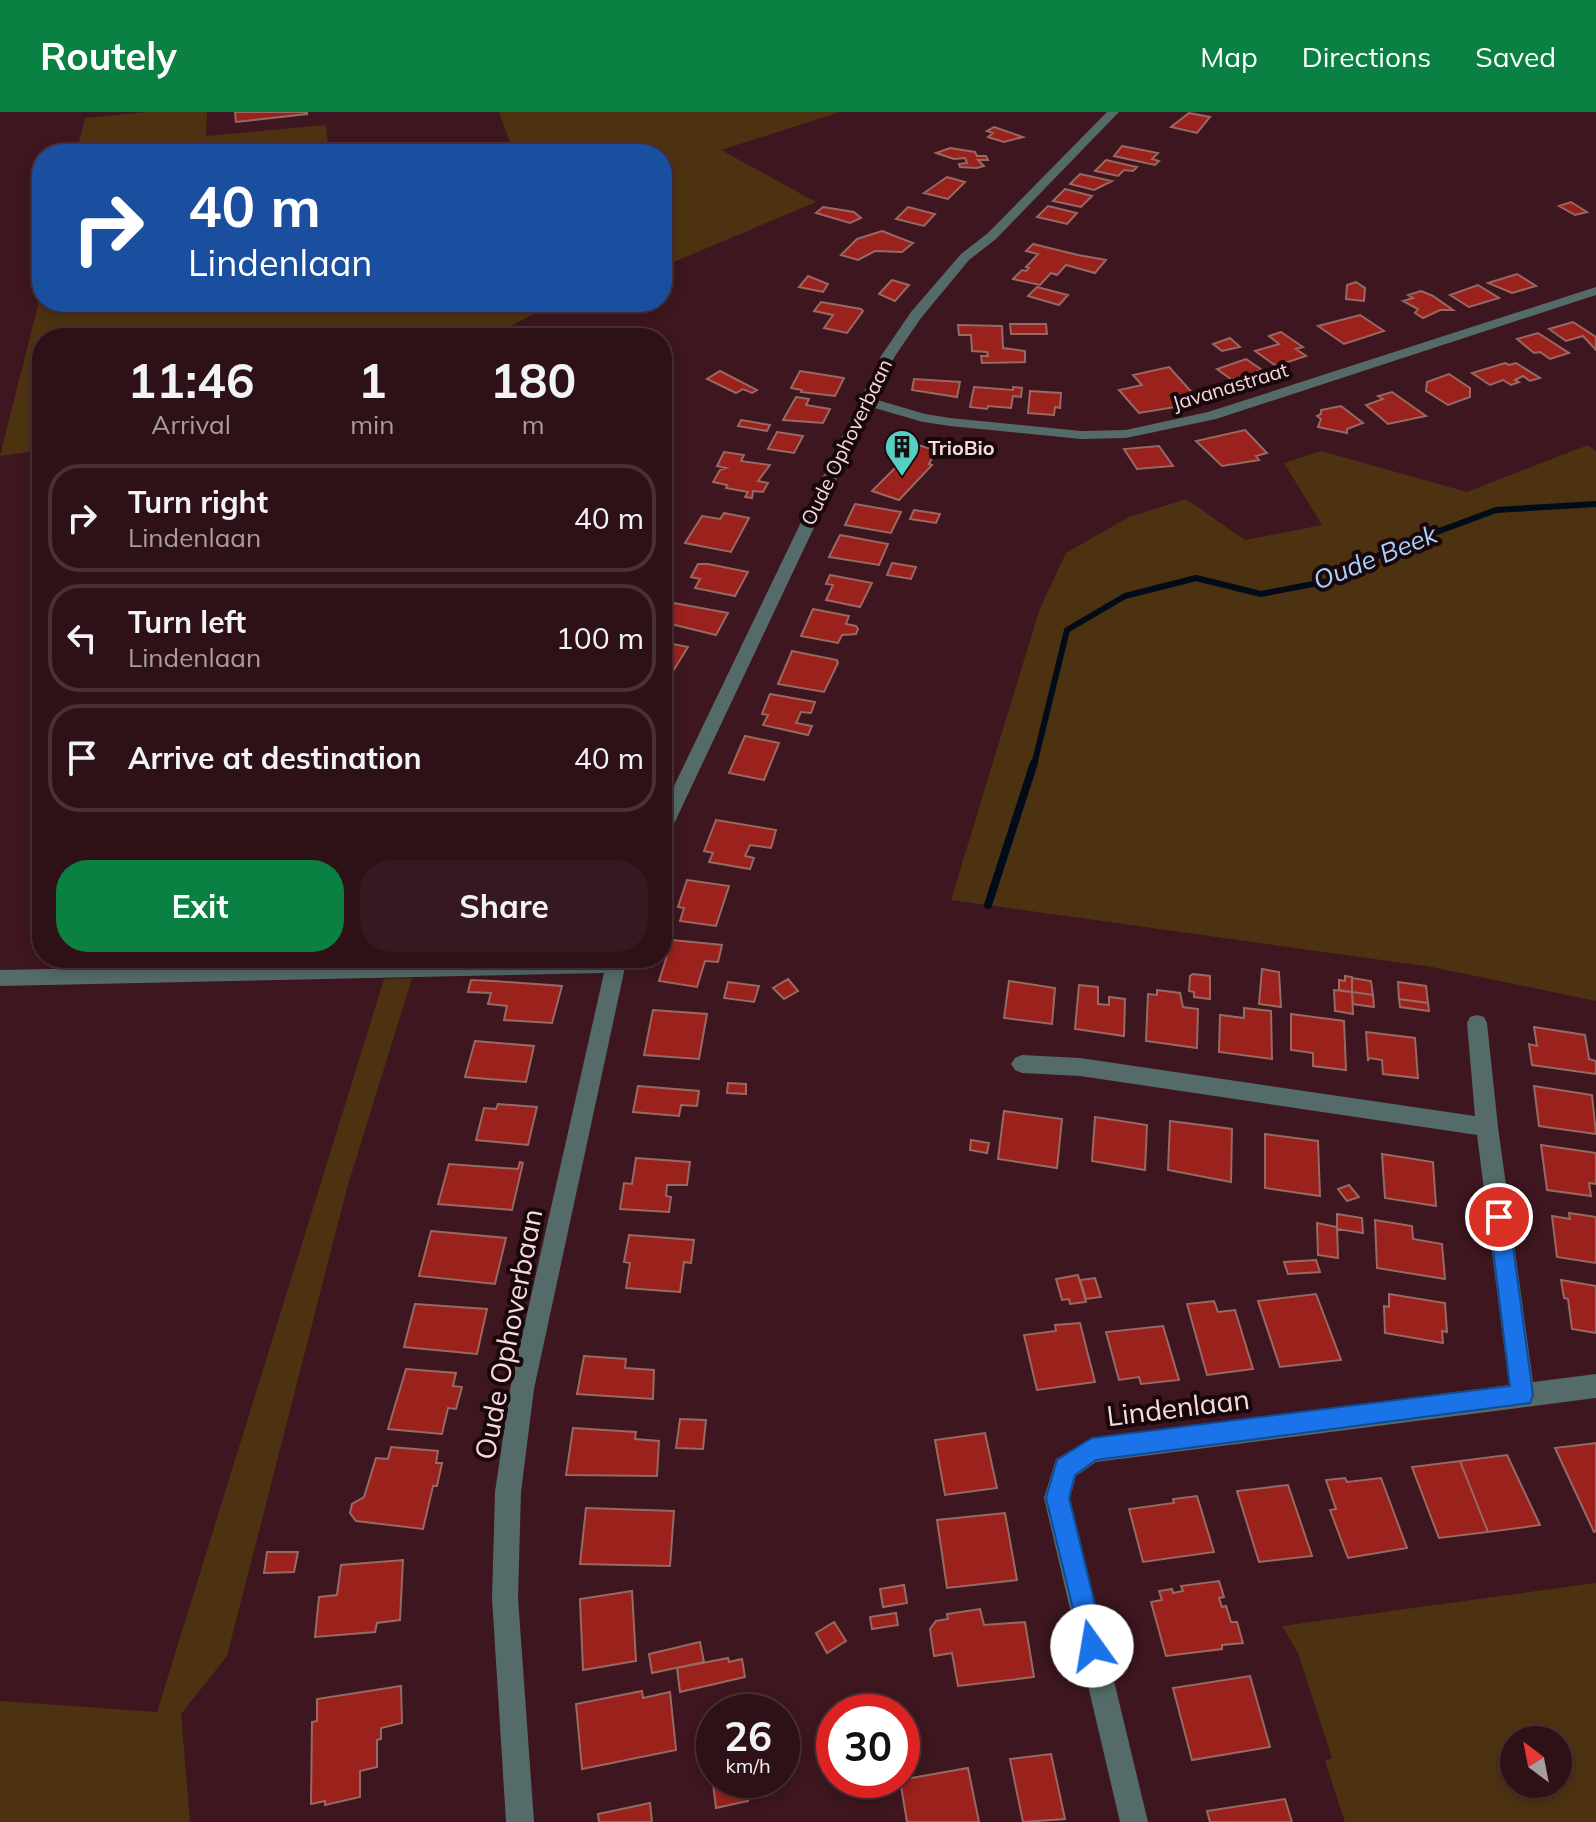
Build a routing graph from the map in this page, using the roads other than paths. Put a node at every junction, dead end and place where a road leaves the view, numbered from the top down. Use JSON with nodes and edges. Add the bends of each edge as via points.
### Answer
{"nodes":[{"id":1,"x":1113,"y":112,"type":"edge"},
{"id":2,"x":1596,"y":291,"type":"edge"},
{"id":3,"x":866,"y":401,"type":"junction"},
{"id":4,"x":672,"y":809,"type":"edge"},
{"id":5,"x":385,"y":968,"type":"edge"},
{"id":6,"x":615,"y":968,"type":"edge"},
{"id":7,"x":0,"y":978,"type":"edge"},
{"id":8,"x":1477,"y":1023,"type":"dead end"},
{"id":9,"x":1022,"y":1064,"type":"dead end"},
{"id":10,"x":1487,"y":1127,"type":"junction"},
{"id":11,"x":1596,"y":1386,"type":"edge"},
{"id":12,"x":1522,"y":1395,"type":"junction"},
{"id":13,"x":520,"y":1822,"type":"edge"},
{"id":14,"x":1134,"y":1822,"type":"edge"}],
"edges":[{"from":1,"to":3,"type":"street","name":"Oude Ophoverbaan","via":[[965,257],[916,315]]},
{"from":2,"to":3,"type":"street","name":"Javanastraat","via":[[1211,416],[1126,434],[1081,435],[950,422]]},
{"from":3,"to":4,"type":"street","name":"Oude Ophoverbaan"},
{"from":5,"to":7,"type":"street"},
{"from":6,"to":13,"type":"street","name":"Oude Ophoverbaan","via":[[522,1389],[508,1492],[505,1598]]},
{"from":8,"to":10,"type":"street"},
{"from":9,"to":10,"type":"street","via":[[1080,1067]]},
{"from":10,"to":12,"type":"street"},
{"from":11,"to":12,"type":"street","name":"Lindenlaan"},
{"from":12,"to":14,"type":"street","name":"Lindenlaan","via":[[1092,1450],[1065,1468],[1057,1498]]}]}
